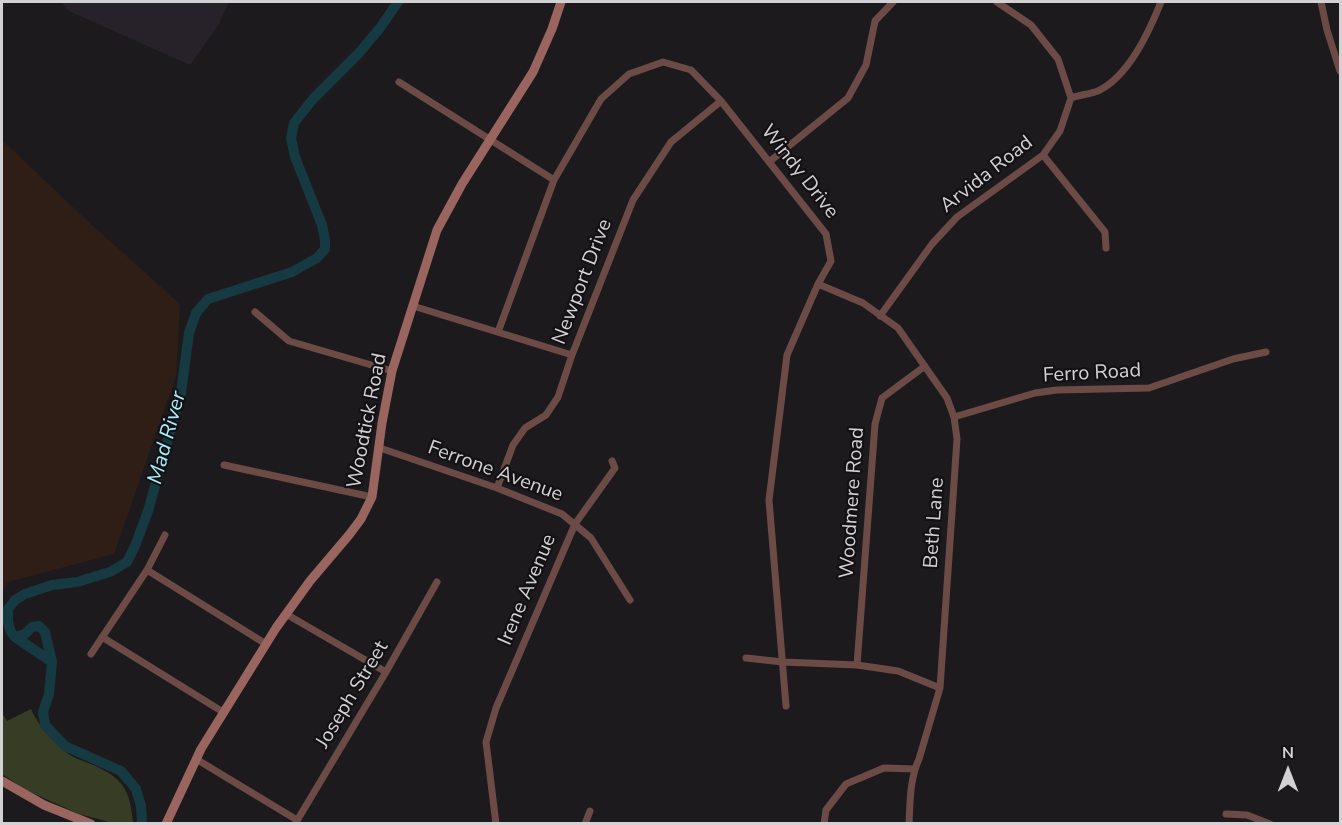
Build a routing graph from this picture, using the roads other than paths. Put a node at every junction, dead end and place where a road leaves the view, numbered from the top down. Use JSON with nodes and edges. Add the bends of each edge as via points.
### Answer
{"nodes":[{"id":1,"x":561,"y":2,"type":"edge"},
{"id":2,"x":893,"y":2,"type":"edge"},
{"id":3,"x":997,"y":2,"type":"edge"},
{"id":4,"x":1161,"y":2,"type":"edge"},
{"id":5,"x":1321,"y":2,"type":"edge"},
{"id":6,"x":1341,"y":71,"type":"edge"},
{"id":7,"x":399,"y":82,"type":"dead end"},
{"id":8,"x":1071,"y":98,"type":"junction"},
{"id":9,"x":721,"y":101,"type":"junction"},
{"id":10,"x":490,"y":140,"type":"junction"},
{"id":11,"x":1043,"y":155,"type":"junction"},
{"id":12,"x":770,"y":162,"type":"junction"},
{"id":13,"x":554,"y":180,"type":"junction"},
{"id":14,"x":1106,"y":248,"type":"dead end"},
{"id":15,"x":818,"y":284,"type":"junction"},
{"id":16,"x":413,"y":306,"type":"junction"},
{"id":17,"x":255,"y":312,"type":"dead end"},
{"id":18,"x":880,"y":316,"type":"junction"},
{"id":19,"x":498,"y":332,"type":"junction"},
{"id":20,"x":1266,"y":352,"type":"dead end"},
{"id":21,"x":572,"y":355,"type":"junction"},
{"id":22,"x":925,"y":366,"type":"junction"},
{"id":23,"x":392,"y":371,"type":"junction"},
{"id":24,"x":954,"y":417,"type":"junction"},
{"id":25,"x":380,"y":448,"type":"junction"},
{"id":26,"x":612,"y":461,"type":"dead end"},
{"id":27,"x":224,"y":465,"type":"dead end"},
{"id":28,"x":497,"y":488,"type":"junction"},
{"id":29,"x":372,"y":497,"type":"junction"},
{"id":30,"x":575,"y":524,"type":"junction"},
{"id":31,"x":165,"y":535,"type":"dead end"},
{"id":32,"x":147,"y":570,"type":"junction"},
{"id":33,"x":437,"y":582,"type":"dead end"},
{"id":34,"x":630,"y":600,"type":"dead end"},
{"id":35,"x":286,"y":614,"type":"junction"},
{"id":36,"x":102,"y":637,"type":"junction"},
{"id":37,"x":266,"y":644,"type":"junction"},
{"id":38,"x":91,"y":654,"type":"dead end"},
{"id":39,"x":746,"y":658,"type":"dead end"},
{"id":40,"x":783,"y":662,"type":"junction"},
{"id":41,"x":857,"y":665,"type":"junction"},
{"id":42,"x":386,"y":672,"type":"junction"},
{"id":43,"x":940,"y":688,"type":"junction"},
{"id":44,"x":786,"y":706,"type":"dead end"},
{"id":45,"x":223,"y":712,"type":"junction"},
{"id":46,"x":196,"y":759,"type":"junction"},
{"id":47,"x":914,"y":769,"type":"junction"},
{"id":48,"x":2,"y":781,"type":"edge"},
{"id":49,"x":590,"y":811,"type":"dead end"},
{"id":50,"x":1226,"y":814,"type":"dead end"},
{"id":51,"x":296,"y":821,"type":"edge"},
{"id":52,"x":91,"y":824,"type":"edge"},
{"id":53,"x":166,"y":824,"type":"edge"},
{"id":54,"x":496,"y":824,"type":"edge"},
{"id":55,"x":585,"y":824,"type":"edge"},
{"id":56,"x":824,"y":824,"type":"edge"},
{"id":57,"x":909,"y":824,"type":"edge"},
{"id":58,"x":1269,"y":824,"type":"edge"}],
"edges":[{"from":1,"to":10,"type":"main road","name":"Woodtick Road","via":[[533,72]]},
{"from":2,"to":12,"type":"street","via":[[875,21],[866,65],[848,98]]},
{"from":3,"to":8,"type":"street","via":[[1030,25],[1058,58]]},
{"from":4,"to":8,"type":"street","via":[[1136,53],[1116,79],[1097,91]]},
{"from":5,"to":6,"type":"street"},
{"from":7,"to":10,"type":"street"},
{"from":8,"to":11,"type":"street","name":"Arvida Road","via":[[1060,131]]},
{"from":9,"to":12,"type":"street","name":"Windy Drive"},
{"from":9,"to":13,"type":"street","name":"Windy Drive","via":[[691,70],[663,62],[629,74],[601,99]]},
{"from":9,"to":21,"type":"street","name":"Newport Drive","via":[[670,142],[633,201]]},
{"from":10,"to":13,"type":"street"},
{"from":10,"to":16,"type":"main road","name":"Woodtick Road","via":[[437,230]]},
{"from":11,"to":14,"type":"street","via":[[1105,232]]},
{"from":11,"to":18,"type":"street","name":"Arvida Road","via":[[957,217],[932,244]]},
{"from":12,"to":15,"type":"street","name":"Windy Drive","via":[[826,234],[831,261]]},
{"from":13,"to":19,"type":"street","name":"Windy Drive"},
{"from":15,"to":18,"type":"street","name":"Beth Lane","via":[[863,303]]},
{"from":15,"to":40,"type":"street","name":"Windy Drive","via":[[787,355],[769,500]]},
{"from":16,"to":19,"type":"street"},
{"from":16,"to":23,"type":"main road","name":"Woodtick Road"},
{"from":17,"to":23,"type":"street","via":[[289,341]]},
{"from":18,"to":22,"type":"street","name":"Beth Lane","via":[[897,328]]},
{"from":19,"to":21,"type":"street"},
{"from":20,"to":24,"type":"street","name":"Ferro Road","via":[[1233,359],[1149,388],[1035,393]]},
{"from":21,"to":28,"type":"street","name":"Newport Drive","via":[[558,397],[546,415],[525,428],[513,445]]},
{"from":22,"to":24,"type":"street","name":"Beth Lane","via":[[947,398]]},
{"from":22,"to":41,"type":"street","name":"Woodmere Road","via":[[882,398],[875,424]]},
{"from":23,"to":25,"type":"main road","name":"Woodtick Road"},
{"from":24,"to":43,"type":"street","name":"Beth Lane","via":[[957,439]]},
{"from":25,"to":28,"type":"street","name":"Ferrone Avenue"},
{"from":25,"to":29,"type":"main road","name":"Woodtick Road"},
{"from":26,"to":30,"type":"street","name":"Irene Avenue","via":[[615,468]]},
{"from":27,"to":29,"type":"street"},
{"from":28,"to":30,"type":"street","name":"Ferrone Avenue","via":[[562,514]]},
{"from":29,"to":35,"type":"main road","name":"Woodtick Road","via":[[361,519]]},
{"from":30,"to":34,"type":"street","name":"Ferrone Avenue","via":[[591,538]]},
{"from":30,"to":54,"type":"street","name":"Irene Avenue","via":[[496,708],[486,742]]},
{"from":31,"to":32,"type":"street"},
{"from":32,"to":36,"type":"street"},
{"from":32,"to":37,"type":"street"},
{"from":33,"to":42,"type":"street","name":"Joseph Street"},
{"from":35,"to":37,"type":"main road","name":"Woodtick Road"},
{"from":35,"to":42,"type":"street"},
{"from":36,"to":38,"type":"street"},
{"from":36,"to":45,"type":"street"},
{"from":37,"to":45,"type":"main road","name":"Woodtick Road"},
{"from":39,"to":40,"type":"street"},
{"from":40,"to":41,"type":"street"},
{"from":40,"to":44,"type":"street","name":"Windy Drive"},
{"from":41,"to":43,"type":"street","via":[[898,671]]},
{"from":42,"to":51,"type":"street","name":"Joseph Street"},
{"from":43,"to":47,"type":"street","name":"Beth Lane"},
{"from":45,"to":46,"type":"main road","name":"Woodtick Road"},
{"from":46,"to":51,"type":"street"},
{"from":46,"to":53,"type":"main road","name":"Woodtick Road"},
{"from":47,"to":56,"type":"street","via":[[884,768],[846,784],[826,810]]},
{"from":47,"to":57,"type":"street","name":"Beth Lane"},
{"from":48,"to":52,"type":"main road","via":[[44,805]]},
{"from":49,"to":55,"type":"street"},
{"from":50,"to":58,"type":"street"}]}
